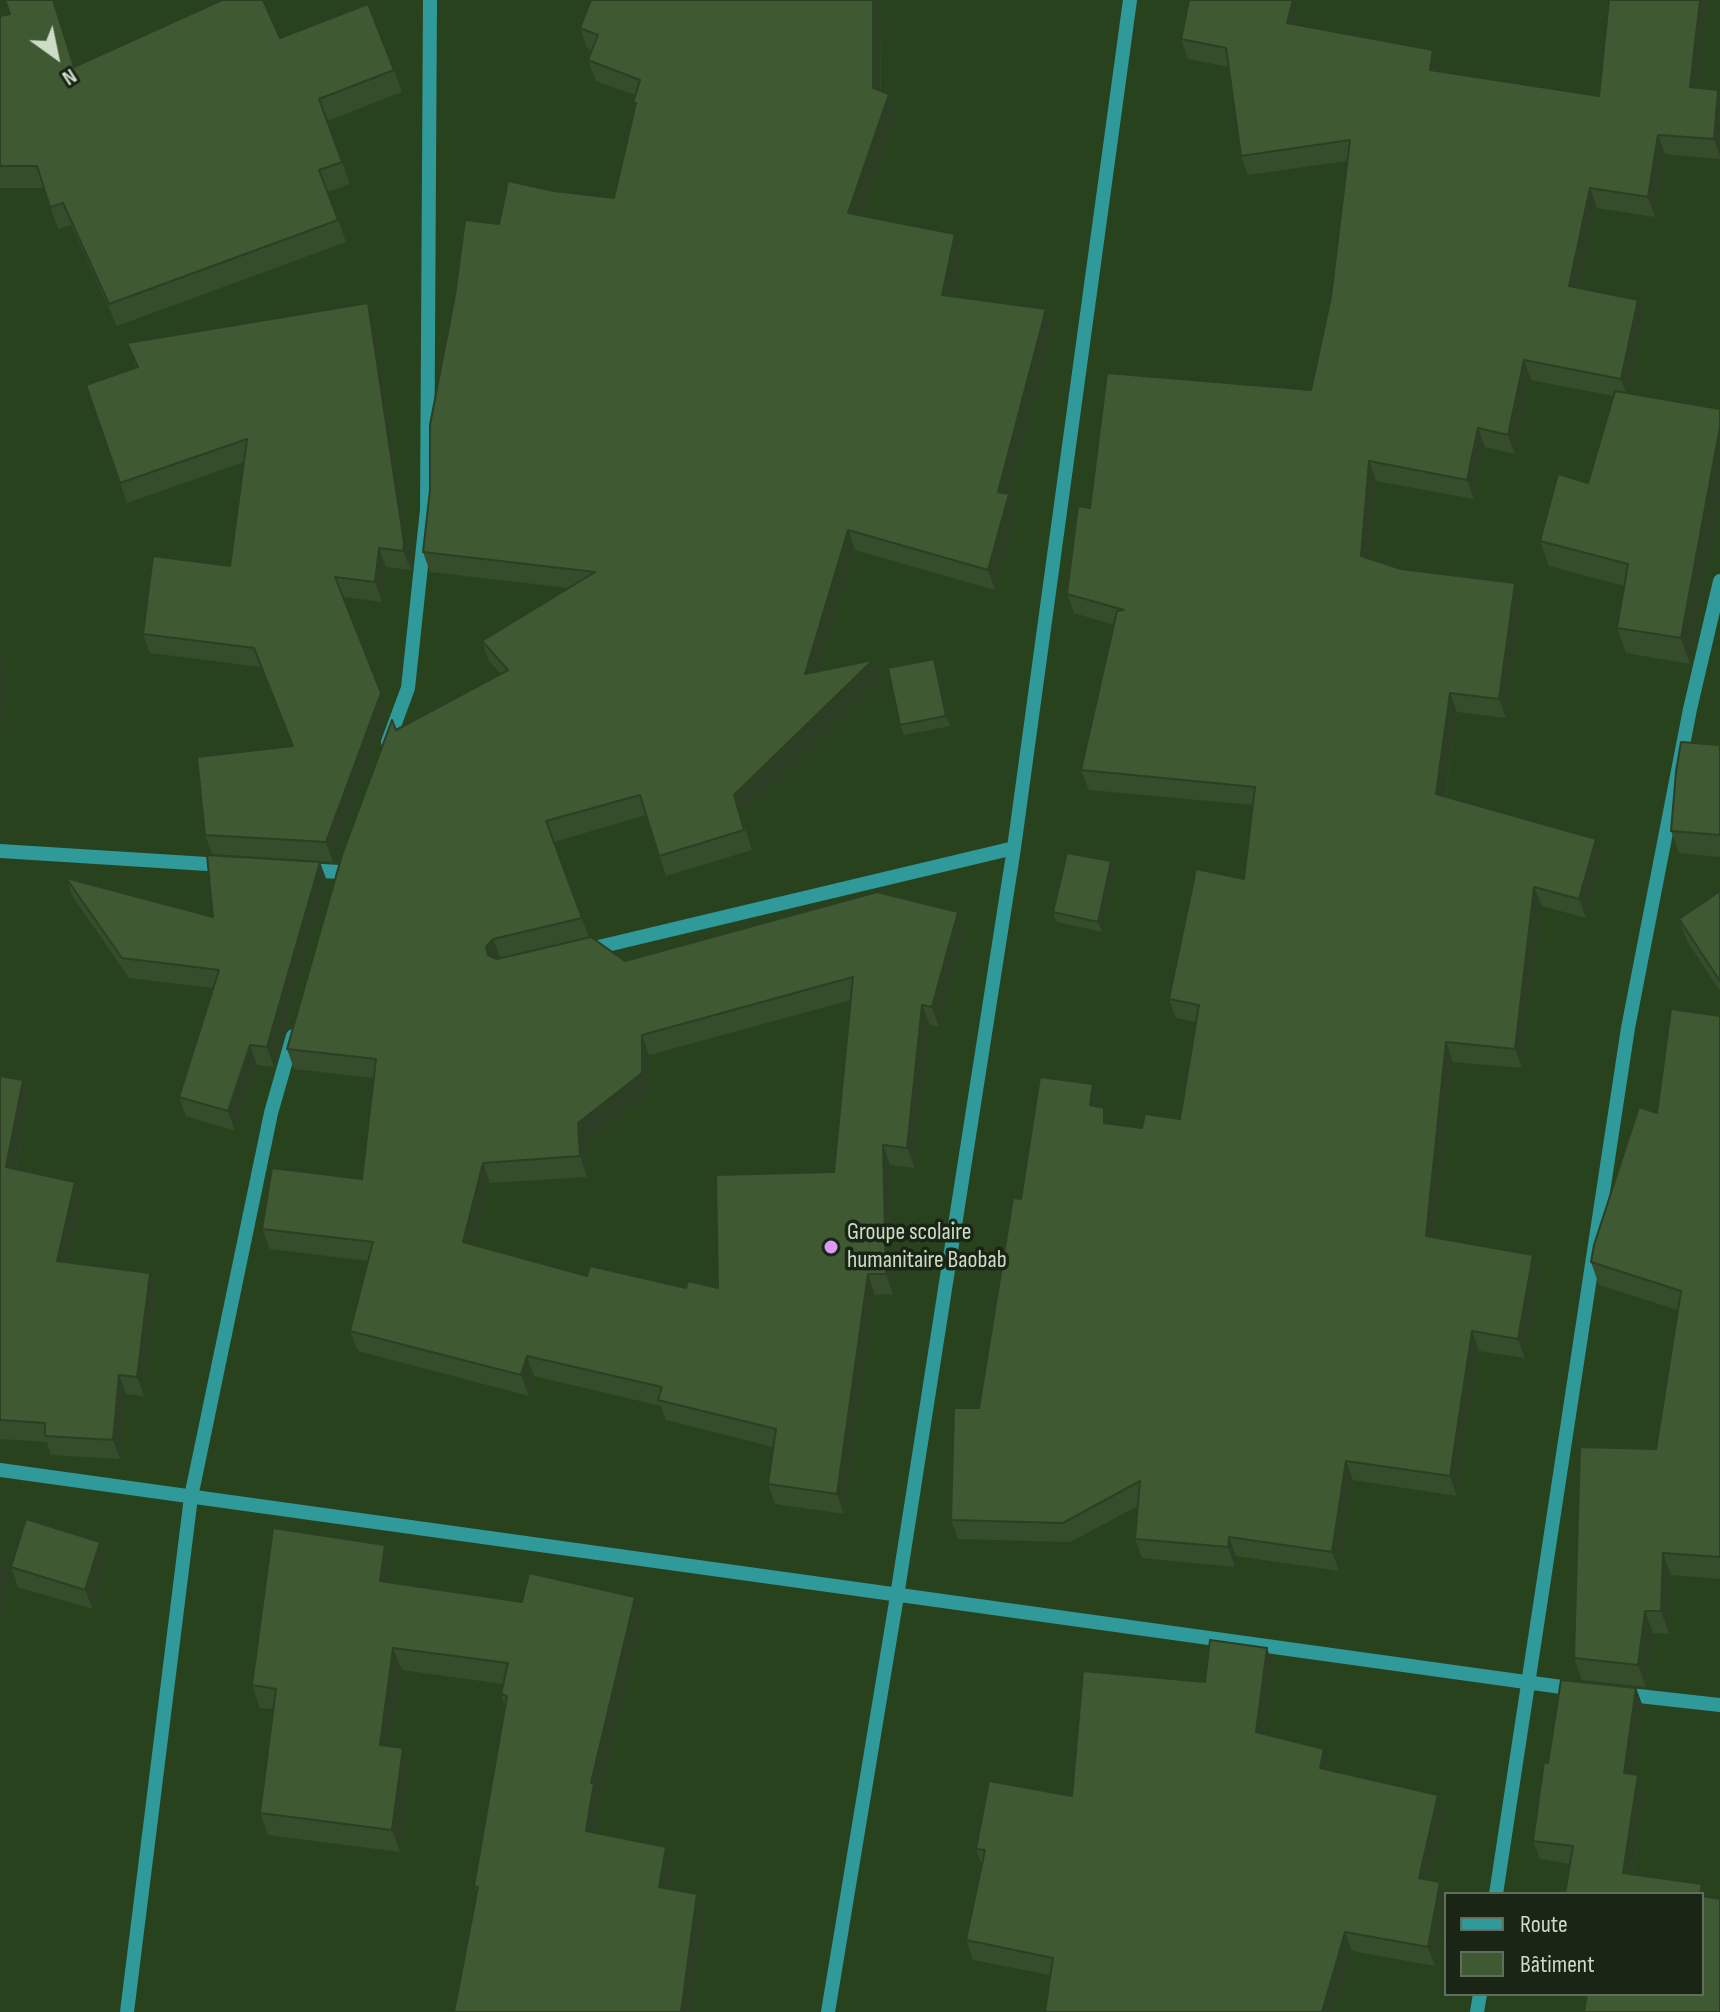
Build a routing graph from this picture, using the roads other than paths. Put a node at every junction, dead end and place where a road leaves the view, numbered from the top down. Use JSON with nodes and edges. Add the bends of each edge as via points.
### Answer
{"nodes":[{"id":1,"x":430,"y":0,"type":"edge"},
{"id":2,"x":1130,"y":0,"type":"edge"},
{"id":3,"x":1720,"y":581,"type":"edge"},
{"id":4,"x":381,"y":759,"type":"edge"},
{"id":5,"x":1014,"y":848,"type":"junction"},
{"id":6,"x":0,"y":851,"type":"edge"},
{"id":7,"x":232,"y":865,"type":"edge"},
{"id":8,"x":293,"y":869,"type":"edge"},
{"id":9,"x":335,"y":887,"type":"edge"},
{"id":10,"x":565,"y":955,"type":"edge"},
{"id":11,"x":297,"y":1023,"type":"edge"},
{"id":12,"x":0,"y":1470,"type":"edge"},
{"id":13,"x":191,"y":1497,"type":"junction"},
{"id":14,"x":897,"y":1596,"type":"junction"},
{"id":15,"x":1529,"y":1684,"type":"junction"},
{"id":16,"x":1593,"y":1691,"type":"edge"},
{"id":17,"x":1609,"y":1693,"type":"edge"},
{"id":18,"x":1720,"y":1705,"type":"edge"},
{"id":19,"x":1496,"y":1892,"type":"edge"},
{"id":20,"x":127,"y":2012,"type":"edge"},
{"id":21,"x":828,"y":2012,"type":"edge"}],
"edges":[{"from":1,"to":4,"type":"street","via":[[427,510],[408,688]]},
{"from":2,"to":5,"type":"street"},
{"from":3,"to":15,"type":"street","via":[[1628,1028]]},
{"from":5,"to":10,"type":"street"},
{"from":5,"to":14,"type":"street"},
{"from":6,"to":7,"type":"street"},
{"from":8,"to":9,"type":"street","via":[[342,865]]},
{"from":11,"to":13,"type":"street","via":[[271,1113]]},
{"from":12,"to":13,"type":"street"},
{"from":13,"to":14,"type":"street"},
{"from":13,"to":20,"type":"street"},
{"from":14,"to":15,"type":"street"},
{"from":14,"to":21,"type":"street"},
{"from":15,"to":16,"type":"street"},
{"from":15,"to":19,"type":"street"},
{"from":17,"to":18,"type":"street"}]}
